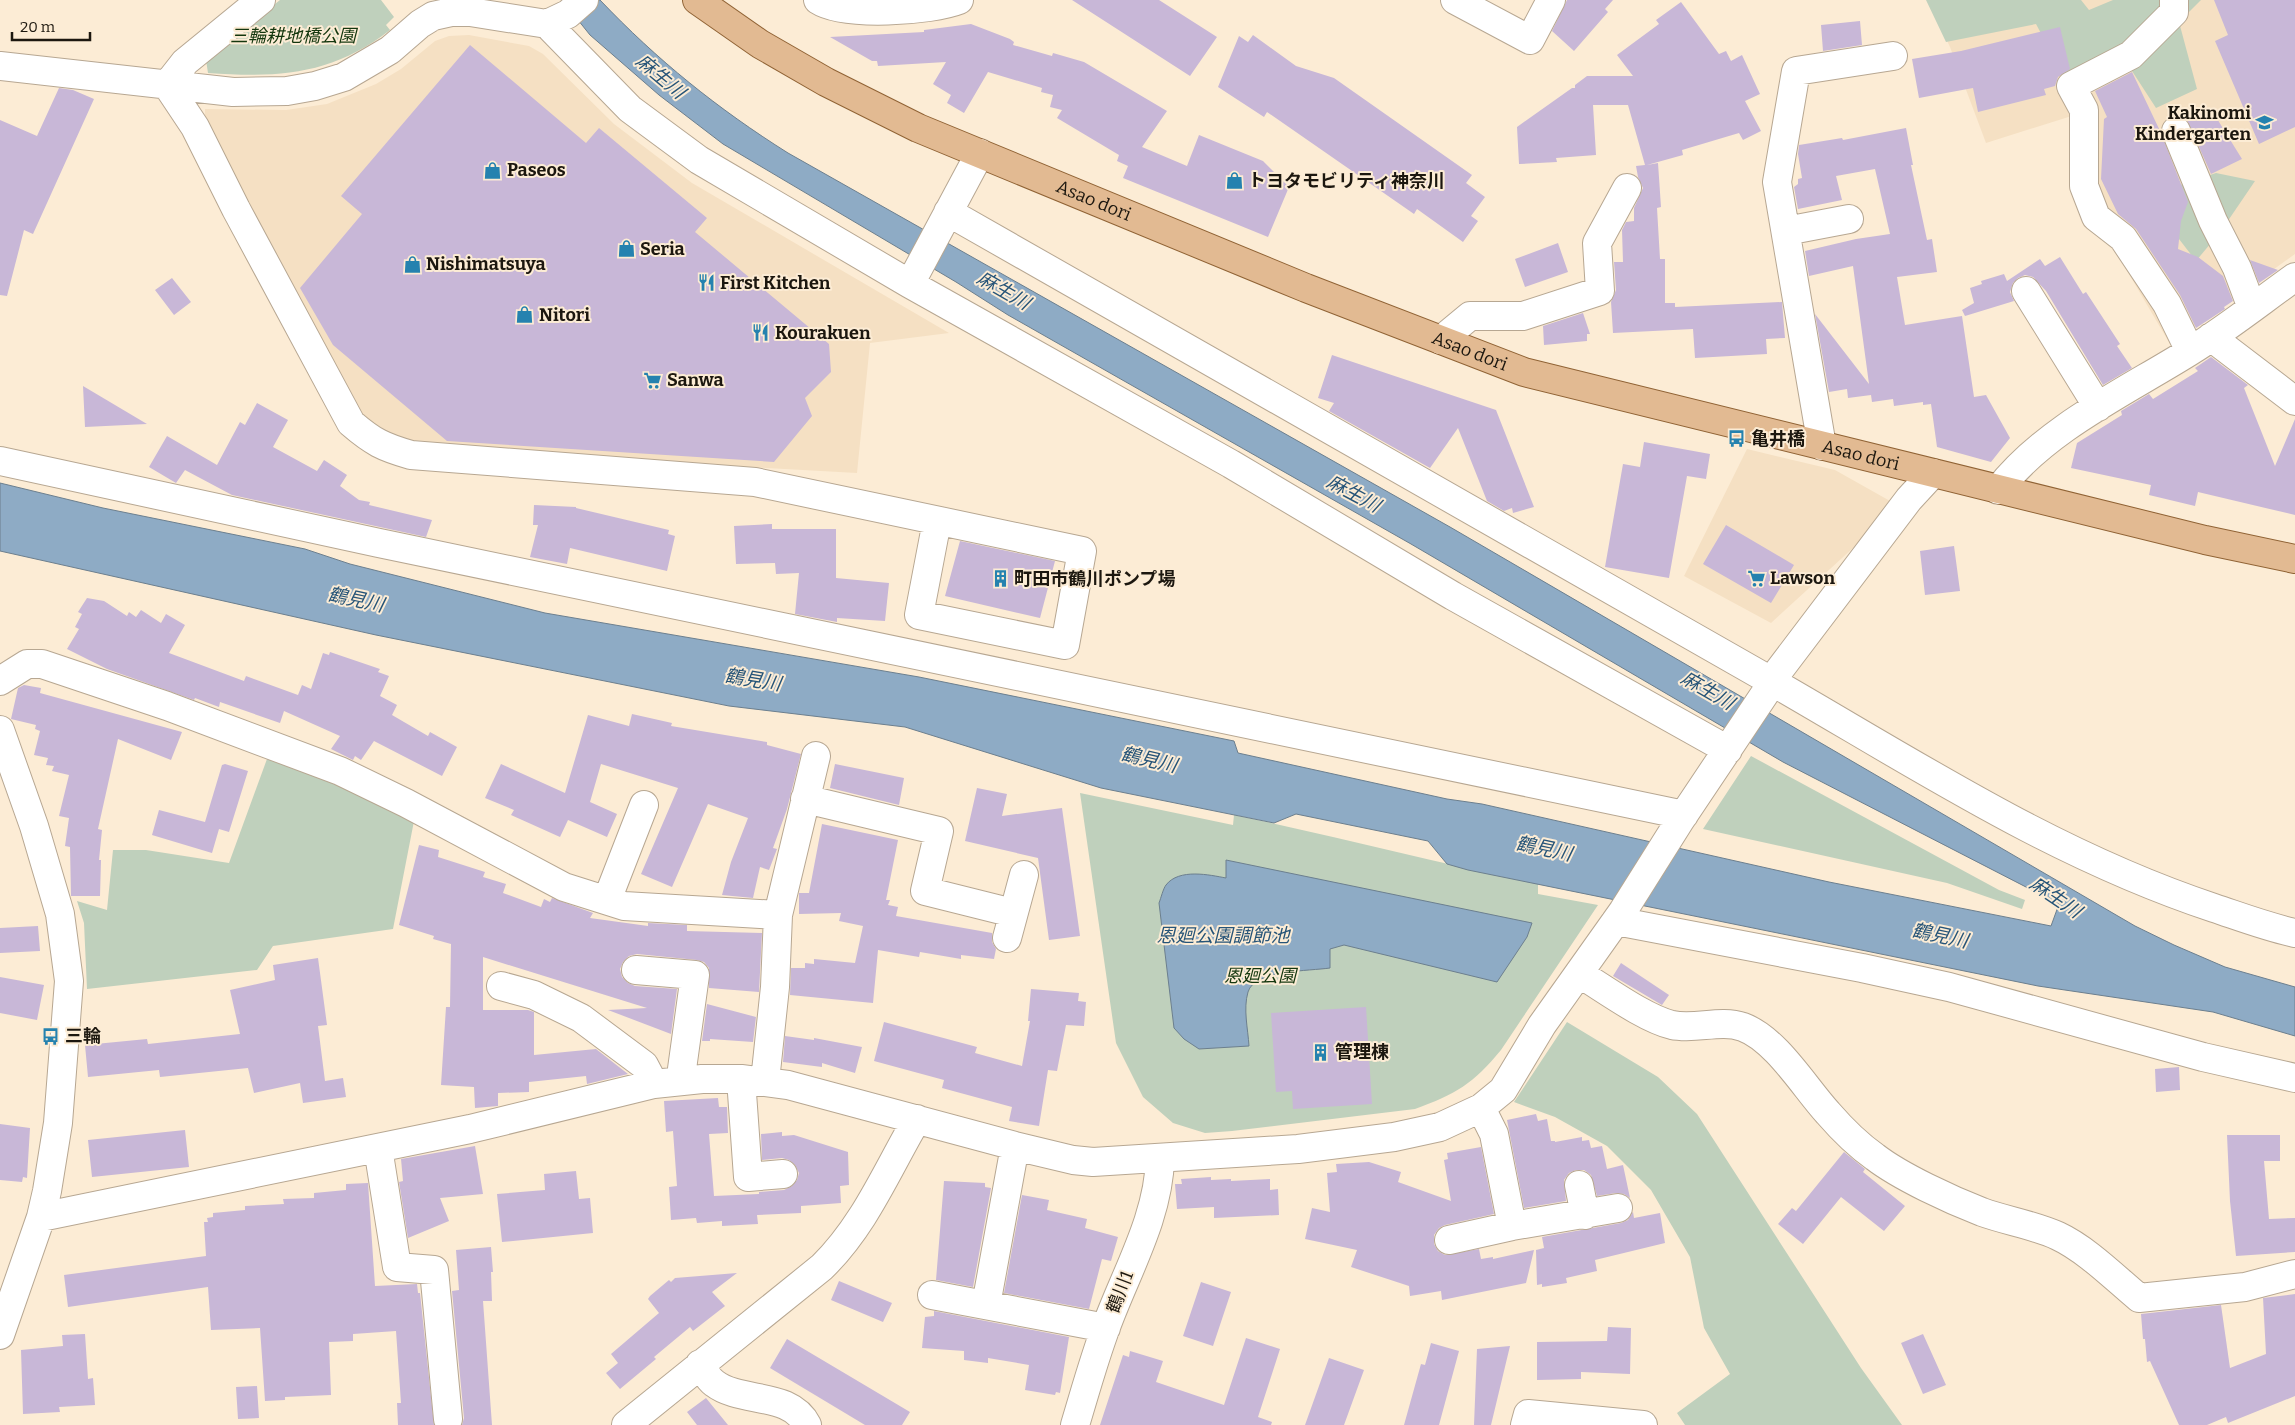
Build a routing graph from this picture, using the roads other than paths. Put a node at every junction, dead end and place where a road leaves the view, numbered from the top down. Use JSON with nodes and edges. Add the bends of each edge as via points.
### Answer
{"nodes":[{"id":1,"x":261,"y":0,"type":"edge"},
{"id":2,"x":584,"y":0,"type":"edge"},
{"id":3,"x":697,"y":0,"type":"edge"},
{"id":4,"x":818,"y":0,"type":"edge"},
{"id":5,"x":959,"y":0,"type":"edge"},
{"id":6,"x":1455,"y":0,"type":"edge"},
{"id":7,"x":1551,"y":0,"type":"edge"},
{"id":8,"x":2174,"y":0,"type":"edge"},
{"id":9,"x":893,"y":3,"type":"edge"},
{"id":10,"x":488,"y":7,"type":"edge"},
{"id":11,"x":550,"y":23,"type":"junction"},
{"id":12,"x":1893,"y":56,"type":"dead end"},
{"id":13,"x":0,"y":66,"type":"edge"},
{"id":14,"x":167,"y":85,"type":"junction"},
{"id":15,"x":2176,"y":131,"type":"dead end"},
{"id":16,"x":980,"y":154,"type":"junction"},
{"id":17,"x":1627,"y":188,"type":"dead end"},
{"id":18,"x":1849,"y":219,"type":"dead end"},
{"id":19,"x":944,"y":220,"type":"junction"},
{"id":20,"x":1786,"y":231,"type":"junction"},
{"id":21,"x":914,"y":277,"type":"junction"},
{"id":22,"x":2295,"y":277,"type":"edge"},
{"id":23,"x":2026,"y":291,"type":"dead end"},
{"id":24,"x":2252,"y":308,"type":"junction"},
{"id":25,"x":1441,"y":340,"type":"junction"},
{"id":26,"x":2201,"y":344,"type":"junction"},
{"id":27,"x":2295,"y":401,"type":"edge"},
{"id":28,"x":2098,"y":407,"type":"junction"},
{"id":29,"x":1822,"y":446,"type":"junction"},
{"id":30,"x":0,"y":461,"type":"edge"},
{"id":31,"x":1933,"y":474,"type":"junction"},
{"id":32,"x":1998,"y":490,"type":"junction"},
{"id":33,"x":937,"y":520,"type":"junction"},
{"id":34,"x":2295,"y":559,"type":"edge"},
{"id":35,"x":0,"y":681,"type":"edge"},
{"id":36,"x":1769,"y":687,"type":"junction"},
{"id":37,"x":0,"y":733,"type":"edge"},
{"id":38,"x":1730,"y":746,"type":"junction"},
{"id":39,"x":816,"y":756,"type":"dead end"},
{"id":40,"x":805,"y":799,"type":"junction"},
{"id":41,"x":644,"y":805,"type":"dead end"},
{"id":42,"x":1682,"y":818,"type":"junction"},
{"id":43,"x":1024,"y":875,"type":"dead end"},
{"id":44,"x":606,"y":900,"type":"junction"},
{"id":45,"x":778,"y":915,"type":"junction"},
{"id":46,"x":1620,"y":916,"type":"junction"},
{"id":47,"x":2295,"y":933,"type":"edge"},
{"id":48,"x":636,"y":970,"type":"dead end"},
{"id":49,"x":1580,"y":974,"type":"junction"},
{"id":50,"x":501,"y":986,"type":"dead end"},
{"id":51,"x":2295,"y":1078,"type":"edge"},
{"id":52,"x":683,"y":1080,"type":"junction"},
{"id":53,"x":753,"y":1080,"type":"junction"},
{"id":54,"x":654,"y":1084,"type":"junction"},
{"id":55,"x":1481,"y":1108,"type":"junction"},
{"id":56,"x":917,"y":1119,"type":"junction"},
{"id":57,"x":378,"y":1148,"type":"junction"},
{"id":58,"x":1160,"y":1158,"type":"junction"},
{"id":59,"x":1011,"y":1159,"type":"junction"},
{"id":60,"x":783,"y":1174,"type":"dead end"},
{"id":61,"x":1579,"y":1186,"type":"dead end"},
{"id":62,"x":1618,"y":1208,"type":"dead end"},
{"id":63,"x":1585,"y":1215,"type":"junction"},
{"id":64,"x":41,"y":1217,"type":"junction"},
{"id":65,"x":1512,"y":1226,"type":"junction"},
{"id":66,"x":1449,"y":1240,"type":"dead end"},
{"id":67,"x":2295,"y":1274,"type":"edge"},
{"id":68,"x":932,"y":1296,"type":"dead end"},
{"id":69,"x":986,"y":1305,"type":"junction"},
{"id":70,"x":1106,"y":1328,"type":"junction"},
{"id":71,"x":0,"y":1335,"type":"edge"},
{"id":72,"x":700,"y":1364,"type":"junction"},
{"id":73,"x":448,"y":1419,"type":"dead end"},
{"id":74,"x":626,"y":1425,"type":"edge"},
{"id":75,"x":807,"y":1425,"type":"edge"},
{"id":76,"x":1075,"y":1425,"type":"edge"},
{"id":77,"x":1525,"y":1425,"type":"edge"},
{"id":78,"x":1643,"y":1425,"type":"edge"}],
"edges":[{"from":1,"to":14,"type":"street","via":[[185,62]]},
{"from":2,"to":11,"type":"street","via":[[568,14]]},
{"from":3,"to":16,"type":"main road","name":"Asao dori","via":[[760,44],[826,82],[918,128]]},
{"from":4,"to":9,"type":"street","via":[[849,10]]},
{"from":5,"to":9,"type":"street","via":[[950,3]]},
{"from":6,"to":7,"type":"street","via":[[1530,40]]},
{"from":8,"to":26,"type":"street","via":[[2174,12],[2131,55],[2071,86],[2084,110],[2084,186],[2096,217],[2123,238],[2167,304]]},
{"from":10,"to":11,"type":"street"},
{"from":10,"to":14,"type":"street","via":[[433,16],[370,63],[315,86],[287,92],[232,92]]},
{"from":11,"to":21,"type":"street","via":[[630,108],[699,160]]},
{"from":12,"to":20,"type":"street","via":[[1796,71],[1777,182]]},
{"from":13,"to":14,"type":"street"},
{"from":14,"to":33,"type":"street","via":[[195,127],[352,423],[368,438],[384,447],[411,454],[755,482]]},
{"from":15,"to":24,"type":"street"},
{"from":16,"to":19,"type":"street"},
{"from":16,"to":25,"type":"main road","name":"Asao dori"},
{"from":17,"to":25,"type":"street","via":[[1597,243],[1600,291],[1523,316],[1470,316]]},
{"from":18,"to":20,"type":"street"},
{"from":19,"to":21,"type":"street"},
{"from":19,"to":36,"type":"street"},
{"from":20,"to":29,"type":"street"},
{"from":21,"to":38,"type":"street","via":[[1453,596]]},
{"from":22,"to":24,"type":"street"},
{"from":23,"to":28,"type":"street"},
{"from":24,"to":26,"type":"street"},
{"from":25,"to":29,"type":"main road","name":"Asao dori","via":[[1524,372]]},
{"from":26,"to":27,"type":"street"},
{"from":26,"to":28,"type":"street"},
{"from":28,"to":32,"type":"street","via":[[2013,470]]},
{"from":29,"to":31,"type":"main road","name":"Asao dori"},
{"from":30,"to":42,"type":"street"},
{"from":31,"to":32,"type":"main road","name":"Asao dori"},
{"from":31,"to":36,"type":"street"},
{"from":32,"to":34,"type":"main road","name":"Asao dori"},
{"from":33,"to":33,"type":"street","via":[[1082,551],[1065,645],[919,615]]},
{"from":35,"to":44,"type":"street","via":[[27,664],[42,664],[167,706],[340,772],[406,803],[564,887]]},
{"from":36,"to":38,"type":"street"},
{"from":36,"to":47,"type":"street","via":[[1985,807],[2095,862],[2180,897]]},
{"from":37,"to":64,"type":"street","via":[[34,826],[60,914],[69,981],[58,1123]]},
{"from":38,"to":42,"type":"street"},
{"from":39,"to":40,"type":"street"},
{"from":40,"to":43,"type":"street","via":[[939,831],[925,891],[1010,926]]},
{"from":40,"to":45,"type":"street"},
{"from":41,"to":44,"type":"street"},
{"from":42,"to":46,"type":"street"},
{"from":44,"to":45,"type":"street","via":[[624,906]]},
{"from":45,"to":53,"type":"street","via":[[775,987]]},
{"from":46,"to":49,"type":"street"},
{"from":46,"to":51,"type":"street","via":[[1949,987],[2203,1057]]},
{"from":48,"to":52,"type":"street","via":[[695,975]]},
{"from":49,"to":55,"type":"street","via":[[1542,1026],[1503,1090]]},
{"from":49,"to":67,"type":"street","via":[[1656,1019],[1672,1025],[1729,1024],[1744,1027],[1783,1058],[1828,1114],[1875,1157],[1920,1183],[1982,1212],[2058,1236],[2139,1298],[2245,1287]]},
{"from":50,"to":54,"type":"street","via":[[534,995],[581,1018],[644,1065]]},
{"from":52,"to":53,"type":"street"},
{"from":52,"to":54,"type":"street"},
{"from":53,"to":56,"type":"street","via":[[812,1091]]},
{"from":53,"to":60,"type":"street","via":[[748,1177]]},
{"from":54,"to":57,"type":"street"},
{"from":55,"to":58,"type":"street","via":[[1440,1126],[1394,1137],[1298,1149]]},
{"from":55,"to":65,"type":"street","via":[[1494,1134]]},
{"from":56,"to":59,"type":"street"},
{"from":56,"to":72,"type":"street","via":[[876,1194],[834,1255]]},
{"from":57,"to":64,"type":"street"},
{"from":57,"to":73,"type":"street","via":[[397,1267],[434,1270]]},
{"from":58,"to":59,"type":"street","via":[[1093,1162]]},
{"from":58,"to":70,"type":"street","name":"鶴川1","via":[[1158,1190]]},
{"from":59,"to":69,"type":"street"},
{"from":61,"to":63,"type":"street"},
{"from":62,"to":63,"type":"street"},
{"from":63,"to":65,"type":"street"},
{"from":64,"to":71,"type":"street"},
{"from":65,"to":66,"type":"street"},
{"from":68,"to":69,"type":"street"},
{"from":69,"to":70,"type":"street"},
{"from":70,"to":76,"type":"street","name":"鶴川1"},
{"from":72,"to":74,"type":"street"},
{"from":72,"to":75,"type":"street","via":[[713,1383],[736,1394],[781,1403],[803,1416]]},
{"from":77,"to":78,"type":"street","via":[[1528,1414]]}]}
